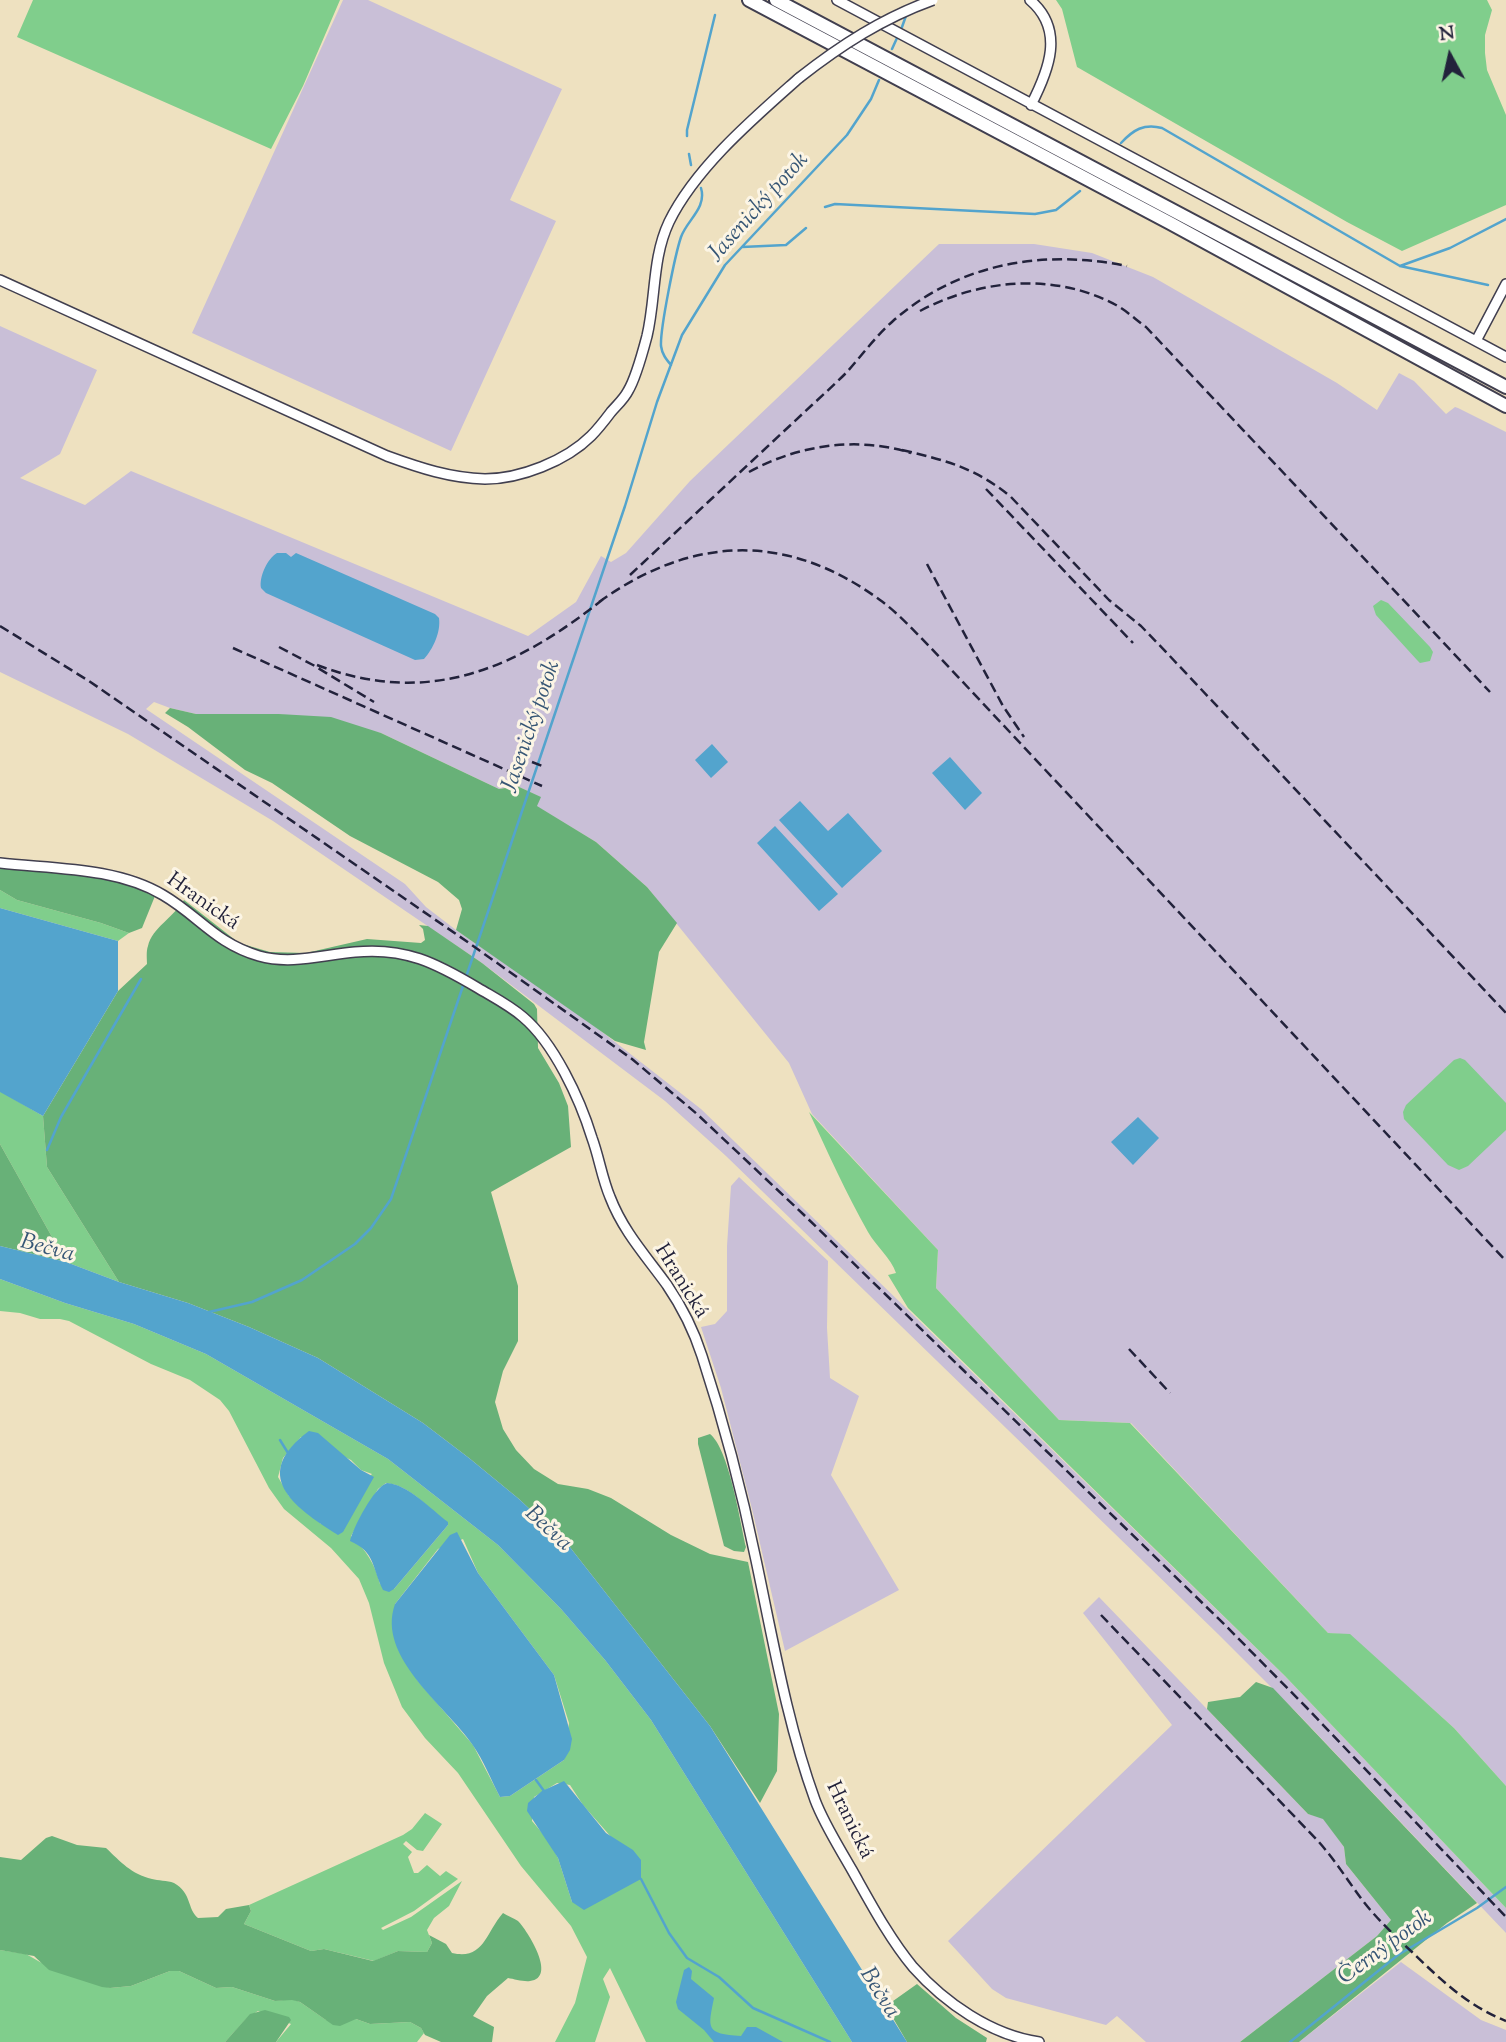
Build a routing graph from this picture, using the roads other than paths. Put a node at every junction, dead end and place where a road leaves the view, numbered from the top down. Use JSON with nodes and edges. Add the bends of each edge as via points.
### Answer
{"nodes":[{"id":1,"x":749,"y":0,"type":"edge"},
{"id":2,"x":776,"y":0,"type":"edge"},
{"id":3,"x":837,"y":0,"type":"edge"},
{"id":4,"x":933,"y":0,"type":"edge"},
{"id":5,"x":1031,"y":0,"type":"edge"},
{"id":6,"x":1031,"y":105,"type":"junction"},
{"id":7,"x":0,"y":280,"type":"edge"},
{"id":8,"x":1506,"y":284,"type":"edge"},
{"id":9,"x":1476,"y":341,"type":"junction"},
{"id":10,"x":1506,"y":357,"type":"edge"},
{"id":11,"x":1506,"y":387,"type":"edge"},
{"id":12,"x":1506,"y":406,"type":"edge"},
{"id":13,"x":0,"y":863,"type":"edge"},
{"id":14,"x":1039,"y":2042,"type":"edge"}],
"edges":[{"from":1,"to":12,"type":"highway"},
{"from":2,"to":11,"type":"highway"},
{"from":3,"to":6,"type":"street"},
{"from":4,"to":7,"type":"street","bridge":true,"via":[[872,27],[799,78],[696,177],[668,225],[658,254],[647,335],[628,391],[590,437],[566,455],[516,474],[462,478],[387,456]]},
{"from":5,"to":6,"type":"street","via":[[1047,20],[1052,46]]},
{"from":6,"to":9,"type":"street"},
{"from":8,"to":9,"type":"street"},
{"from":9,"to":10,"type":"street"},
{"from":13,"to":14,"type":"street","name":"Hranická","via":[[93,873],[143,885],[177,904],[226,943],[270,958],[306,960],[393,951],[432,962],[528,1021],[547,1046],[584,1116],[622,1224],[674,1296],[695,1338],[737,1481],[796,1735],[823,1818],[920,1974],[983,2022]]}]}
